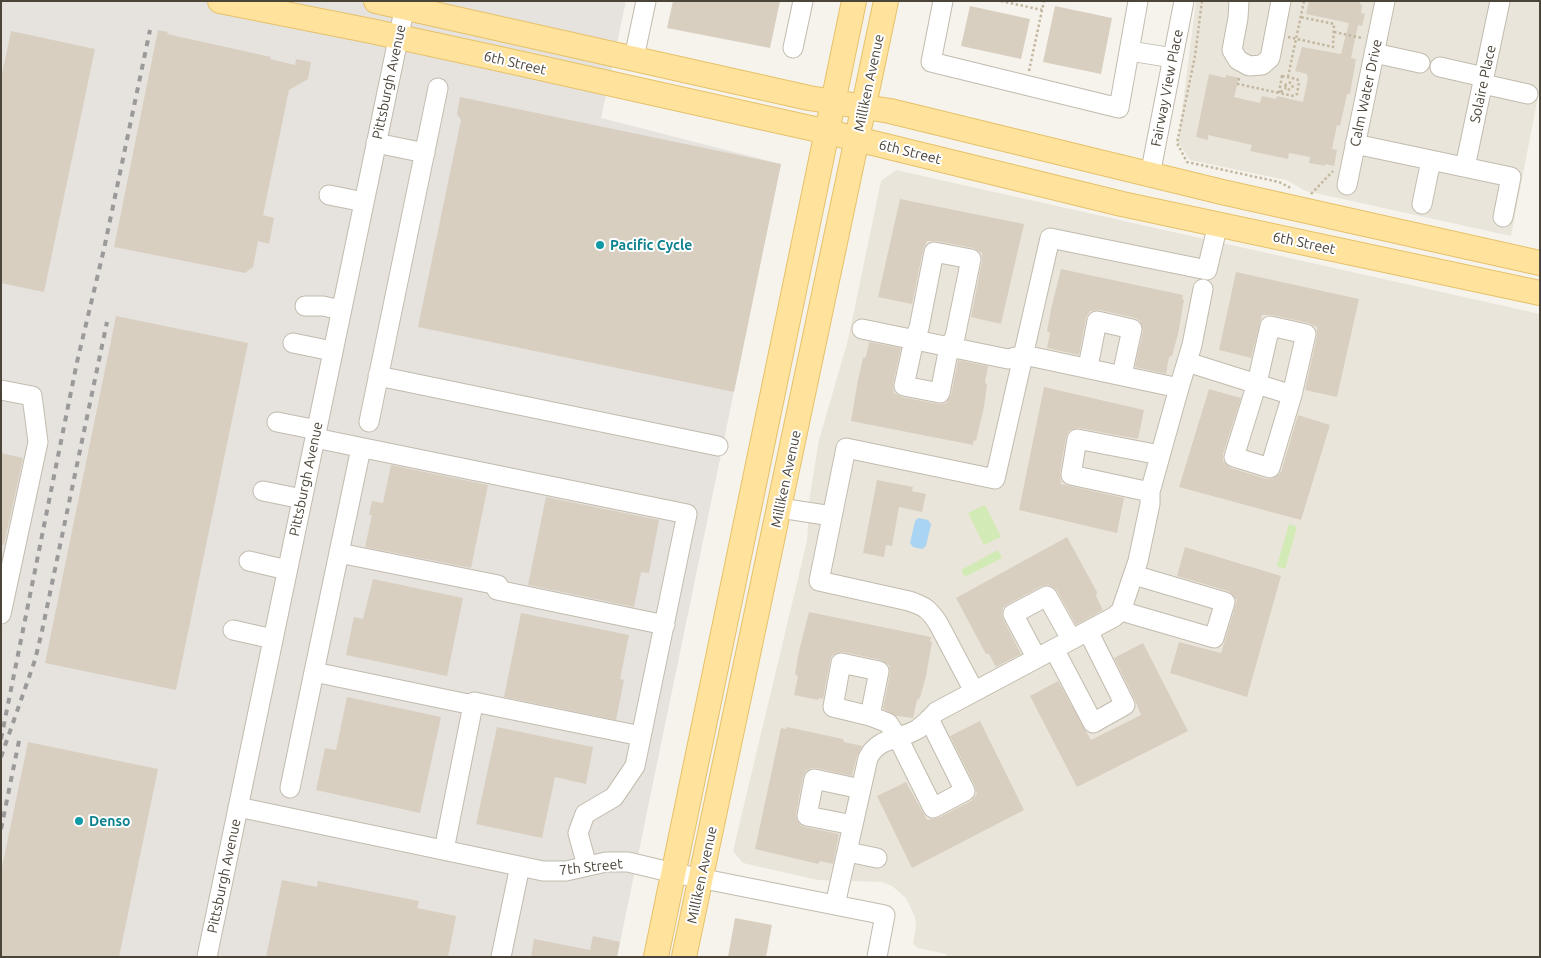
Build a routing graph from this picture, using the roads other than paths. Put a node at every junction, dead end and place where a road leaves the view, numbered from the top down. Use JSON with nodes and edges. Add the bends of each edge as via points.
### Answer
{"nodes":[{"id":1,"x":220,"y":1,"type":"edge"},
{"id":2,"x":376,"y":1,"type":"edge"},
{"id":3,"x":646,"y":1,"type":"edge"},
{"id":4,"x":803,"y":1,"type":"edge"},
{"id":5,"x":854,"y":1,"type":"edge"},
{"id":6,"x":886,"y":1,"type":"edge"},
{"id":7,"x":944,"y":1,"type":"edge"},
{"id":8,"x":1138,"y":1,"type":"edge"},
{"id":9,"x":1184,"y":1,"type":"edge"},
{"id":10,"x":1238,"y":1,"type":"edge"},
{"id":11,"x":1282,"y":1,"type":"edge"},
{"id":12,"x":1385,"y":1,"type":"edge"},
{"id":13,"x":1500,"y":1,"type":"edge"},
{"id":14,"x":405,"y":4,"type":"edge"},
{"id":15,"x":398,"y":37,"type":"junction"},
{"id":16,"x":1369,"y":46,"type":"junction"},
{"id":17,"x":793,"y":48,"type":"dead end"},
{"id":18,"x":1130,"y":51,"type":"junction"},
{"id":19,"x":634,"y":58,"type":"junction"},
{"id":20,"x":1173,"y":58,"type":"junction"},
{"id":21,"x":1420,"y":63,"type":"dead end"},
{"id":22,"x":1440,"y":67,"type":"dead end"},
{"id":23,"x":1484,"y":80,"type":"junction"},
{"id":24,"x":438,"y":88,"type":"dead end"},
{"id":25,"x":1528,"y":94,"type":"dead end"},
{"id":26,"x":834,"y":101,"type":"junction"},
{"id":27,"x":864,"y":107,"type":"junction"},
{"id":28,"x":828,"y":132,"type":"junction"},
{"id":29,"x":857,"y":140,"type":"junction"},
{"id":30,"x":376,"y":143,"type":"junction"},
{"id":31,"x":1355,"y":144,"type":"junction"},
{"id":32,"x":425,"y":153,"type":"junction"},
{"id":33,"x":1431,"y":160,"type":"junction"},
{"id":34,"x":1465,"y":167,"type":"junction"},
{"id":35,"x":1150,"y":175,"type":"junction"},
{"id":36,"x":1347,"y":185,"type":"dead end"},
{"id":37,"x":329,"y":195,"type":"dead end"},
{"id":38,"x":364,"y":202,"type":"junction"},
{"id":39,"x":1422,"y":204,"type":"dead end"},
{"id":40,"x":1503,"y":217,"type":"dead end"},
{"id":41,"x":1218,"y":224,"type":"junction"},
{"id":42,"x":1540,"y":262,"type":"edge"},
{"id":43,"x":1203,"y":289,"type":"dead end"},
{"id":44,"x":1540,"y":294,"type":"edge"},
{"id":45,"x":305,"y":306,"type":"dead end"},
{"id":46,"x":341,"y":310,"type":"junction"},
{"id":47,"x":862,"y":329,"type":"dead end"},
{"id":48,"x":914,"y":340,"type":"junction"},
{"id":49,"x":294,"y":343,"type":"dead end"},
{"id":50,"x":949,"y":347,"type":"junction"},
{"id":51,"x":332,"y":351,"type":"junction"},
{"id":52,"x":1024,"y":355,"type":"junction"},
{"id":53,"x":1187,"y":362,"type":"junction"},
{"id":54,"x":1088,"y":367,"type":"junction"},
{"id":55,"x":1122,"y":375,"type":"junction"},
{"id":56,"x":378,"y":376,"type":"junction"},
{"id":57,"x":1257,"y":383,"type":"junction"},
{"id":58,"x":1178,"y":388,"type":"junction"},
{"id":59,"x":1,"y":390,"type":"edge"},
{"id":60,"x":1292,"y":395,"type":"junction"},
{"id":61,"x":277,"y":422,"type":"dead end"},
{"id":62,"x":369,"y":422,"type":"dead end"},
{"id":63,"x":316,"y":434,"type":"junction"},
{"id":64,"x":718,"y":446,"type":"dead end"},
{"id":65,"x":362,"y":448,"type":"junction"},
{"id":66,"x":1160,"y":455,"type":"junction"},
{"id":67,"x":263,"y":491,"type":"dead end"},
{"id":68,"x":1150,"y":492,"type":"junction"},
{"id":69,"x":302,"y":498,"type":"junction"},
{"id":70,"x":780,"y":508,"type":"junction"},
{"id":71,"x":832,"y":516,"type":"junction"},
{"id":72,"x":339,"y":553,"type":"junction"},
{"id":73,"x":249,"y":561,"type":"dead end"},
{"id":74,"x":288,"y":570,"type":"junction"},
{"id":75,"x":1134,"y":575,"type":"junction"},
{"id":76,"x":1121,"y":611,"type":"junction"},
{"id":77,"x":1,"y":614,"type":"edge"},
{"id":78,"x":665,"y":625,"type":"junction"},
{"id":79,"x":233,"y":630,"type":"dead end"},
{"id":80,"x":1088,"y":631,"type":"junction"},
{"id":81,"x":273,"y":639,"type":"junction"},
{"id":82,"x":1071,"y":639,"type":"junction"},
{"id":83,"x":1054,"y":649,"type":"junction"},
{"id":84,"x":1036,"y":657,"type":"junction"},
{"id":85,"x":314,"y":672,"type":"junction"},
{"id":86,"x":974,"y":691,"type":"junction"},
{"id":87,"x":474,"y":702,"type":"dead end"},
{"id":88,"x":870,"y":716,"type":"dead end"},
{"id":89,"x":929,"y":719,"type":"junction"},
{"id":90,"x":642,"y":736,"type":"junction"},
{"id":91,"x":898,"y":738,"type":"junction"},
{"id":92,"x":290,"y":788,"type":"dead end"},
{"id":93,"x":862,"y":789,"type":"junction"},
{"id":94,"x":238,"y":807,"type":"junction"},
{"id":95,"x":853,"y":825,"type":"junction"},
{"id":96,"x":444,"y":850,"type":"junction"},
{"id":97,"x":848,"y":852,"type":"junction"},
{"id":98,"x":878,"y":858,"type":"dead end"},
{"id":99,"x":520,"y":866,"type":"junction"},
{"id":100,"x":587,"y":866,"type":"junction"},
{"id":101,"x":674,"y":873,"type":"junction"},
{"id":102,"x":701,"y":878,"type":"junction"},
{"id":103,"x":835,"y":905,"type":"junction"},
{"id":104,"x":207,"y":957,"type":"edge"},
{"id":105,"x":501,"y":957,"type":"edge"},
{"id":106,"x":656,"y":957,"type":"edge"},
{"id":107,"x":684,"y":957,"type":"edge"},
{"id":108,"x":877,"y":957,"type":"edge"}],
"edges":[{"from":1,"to":15,"type":"main road","name":"6th Street"},
{"from":2,"to":14,"type":"main road"},
{"from":3,"to":19,"type":"street"},
{"from":4,"to":17,"type":"street"},
{"from":5,"to":26,"type":"main road","name":"Milliken Avenue"},
{"from":6,"to":27,"type":"main road","name":"Milliken Avenue"},
{"from":7,"to":18,"type":"street","via":[[931,62],[1119,108]]},
{"from":8,"to":18,"type":"street"},
{"from":9,"to":20,"type":"street","name":"Fairway View Place"},
{"from":10,"to":11,"type":"street","via":[[1232,50],[1238,60],[1249,66],[1262,65],[1270,58]]},
{"from":12,"to":16,"type":"street","name":"Calm Water Drive"},
{"from":13,"to":23,"type":"street","name":"Solaire Place"},
{"from":14,"to":15,"type":"street","name":"Pittsburgh Avenue"},
{"from":14,"to":19,"type":"main road"},
{"from":15,"to":28,"type":"main road","name":"6th Street"},
{"from":15,"to":30,"type":"street","name":"Pittsburgh Avenue"},
{"from":16,"to":21,"type":"street"},
{"from":16,"to":31,"type":"street","name":"Calm Water Drive"},
{"from":18,"to":20,"type":"street"},
{"from":19,"to":26,"type":"main road"},
{"from":20,"to":35,"type":"street","name":"Fairway View Place"},
{"from":22,"to":23,"type":"street"},
{"from":23,"to":25,"type":"street"},
{"from":23,"to":34,"type":"street","name":"Solaire Place"},
{"from":24,"to":32,"type":"street"},
{"from":26,"to":27,"type":"main road"},
{"from":26,"to":28,"type":"main road","name":"Milliken Avenue"},
{"from":27,"to":29,"type":"main road","name":"Milliken Avenue"},
{"from":27,"to":35,"type":"main road"},
{"from":28,"to":29,"type":"main road","name":"6th Street"},
{"from":28,"to":101,"type":"main road","name":"Milliken Avenue"},
{"from":29,"to":41,"type":"main road","name":"6th Street"},
{"from":29,"to":70,"type":"main road","name":"Milliken Avenue"},
{"from":30,"to":32,"type":"street"},
{"from":30,"to":38,"type":"street","name":"Pittsburgh Avenue"},
{"from":31,"to":33,"type":"street"},
{"from":31,"to":36,"type":"street","name":"Calm Water Drive"},
{"from":32,"to":56,"type":"street"},
{"from":33,"to":34,"type":"street"},
{"from":33,"to":39,"type":"street"},
{"from":34,"to":40,"type":"street","via":[[1511,177]]},
{"from":35,"to":42,"type":"main road"},
{"from":37,"to":38,"type":"street"},
{"from":38,"to":46,"type":"street","name":"Pittsburgh Avenue"},
{"from":41,"to":44,"type":"main road","name":"6th Street"},
{"from":41,"to":52,"type":"street","via":[[1208,270],[1050,238]]},
{"from":43,"to":53,"type":"street"},
{"from":45,"to":46,"type":"street"},
{"from":46,"to":51,"type":"street","name":"Pittsburgh Avenue"},
{"from":47,"to":48,"type":"street"},
{"from":48,"to":50,"type":"street"},
{"from":48,"to":50,"type":"street","via":[[904,386],[940,393]]},
{"from":48,"to":50,"type":"street","via":[[934,252],[971,259],[955,337]]},
{"from":49,"to":51,"type":"street"},
{"from":50,"to":52,"type":"street","via":[[1008,359]]},
{"from":51,"to":63,"type":"street","name":"Pittsburgh Avenue"},
{"from":52,"to":54,"type":"street"},
{"from":52,"to":71,"type":"street","via":[[995,479],[846,448]]},
{"from":53,"to":57,"type":"street"},
{"from":53,"to":58,"type":"street"},
{"from":54,"to":55,"type":"street"},
{"from":54,"to":55,"type":"street","via":[[1097,321],[1132,329]]},
{"from":55,"to":58,"type":"street"},
{"from":56,"to":62,"type":"street"},
{"from":56,"to":64,"type":"street"},
{"from":57,"to":60,"type":"street"},
{"from":57,"to":60,"type":"street","via":[[1270,326],[1306,334]]},
{"from":57,"to":60,"type":"street","via":[[1234,457],[1270,468]]},
{"from":58,"to":66,"type":"street"},
{"from":59,"to":77,"type":"street","via":[[32,396],[38,442]]},
{"from":61,"to":63,"type":"street"},
{"from":63,"to":65,"type":"street"},
{"from":63,"to":69,"type":"street","name":"Pittsburgh Avenue"},
{"from":65,"to":72,"type":"street"},
{"from":65,"to":78,"type":"street","via":[[687,514]]},
{"from":66,"to":68,"type":"street"},
{"from":66,"to":68,"type":"street","via":[[1077,439],[1071,475]]},
{"from":67,"to":69,"type":"street"},
{"from":68,"to":75,"type":"street"},
{"from":69,"to":74,"type":"street","name":"Pittsburgh Avenue"},
{"from":70,"to":71,"type":"street"},
{"from":70,"to":102,"type":"main road","name":"Milliken Avenue"},
{"from":71,"to":86,"type":"street","via":[[819,582],[923,606],[938,622]]},
{"from":72,"to":78,"type":"street"},
{"from":72,"to":85,"type":"street"},
{"from":73,"to":74,"type":"street"},
{"from":74,"to":81,"type":"street","name":"Pittsburgh Avenue"},
{"from":75,"to":76,"type":"street"},
{"from":75,"to":76,"type":"street","via":[[1225,602],[1214,638]]},
{"from":76,"to":80,"type":"street"},
{"from":78,"to":90,"type":"street"},
{"from":79,"to":81,"type":"street"},
{"from":80,"to":82,"type":"street"},
{"from":80,"to":83,"type":"street","via":[[1125,705],[1093,723]]},
{"from":81,"to":94,"type":"street","name":"Pittsburgh Avenue"},
{"from":82,"to":83,"type":"street"},
{"from":82,"to":84,"type":"street","via":[[1047,596],[1013,614]]},
{"from":83,"to":84,"type":"street"},
{"from":84,"to":86,"type":"street"},
{"from":85,"to":92,"type":"street"},
{"from":85,"to":96,"type":"street","via":[[473,705]]},
{"from":86,"to":89,"type":"street"},
{"from":87,"to":90,"type":"street"},
{"from":88,"to":91,"type":"street","via":[[888,723]]},
{"from":89,"to":91,"type":"street","via":[[920,728]]},
{"from":89,"to":91,"type":"street","via":[[965,791],[933,808]]},
{"from":90,"to":100,"type":"street","via":[[635,766],[614,796],[585,814],[578,833]]},
{"from":91,"to":93,"type":"street","via":[[872,749]]},
{"from":93,"to":95,"type":"street"},
{"from":93,"to":95,"type":"street","via":[[814,779],[806,816]]},
{"from":94,"to":96,"type":"street","name":"7th Street"},
{"from":94,"to":104,"type":"street","name":"Pittsburgh Avenue"},
{"from":95,"to":97,"type":"street"},
{"from":96,"to":99,"type":"street","name":"7th Street"},
{"from":97,"to":98,"type":"street"},
{"from":97,"to":103,"type":"street"},
{"from":99,"to":100,"type":"street","name":"7th Street","via":[[543,871],[566,871]]},
{"from":99,"to":105,"type":"street"},
{"from":100,"to":101,"type":"street","name":"7th Street","via":[[628,862]]},
{"from":101,"to":102,"type":"street","name":"7th Street"},
{"from":101,"to":106,"type":"main road","name":"Milliken Avenue"},
{"from":102,"to":103,"type":"street","name":"7th Street"},
{"from":102,"to":107,"type":"main road","name":"Milliken Avenue"},
{"from":103,"to":108,"type":"street","name":"7th Street","via":[[885,915]]}]}
